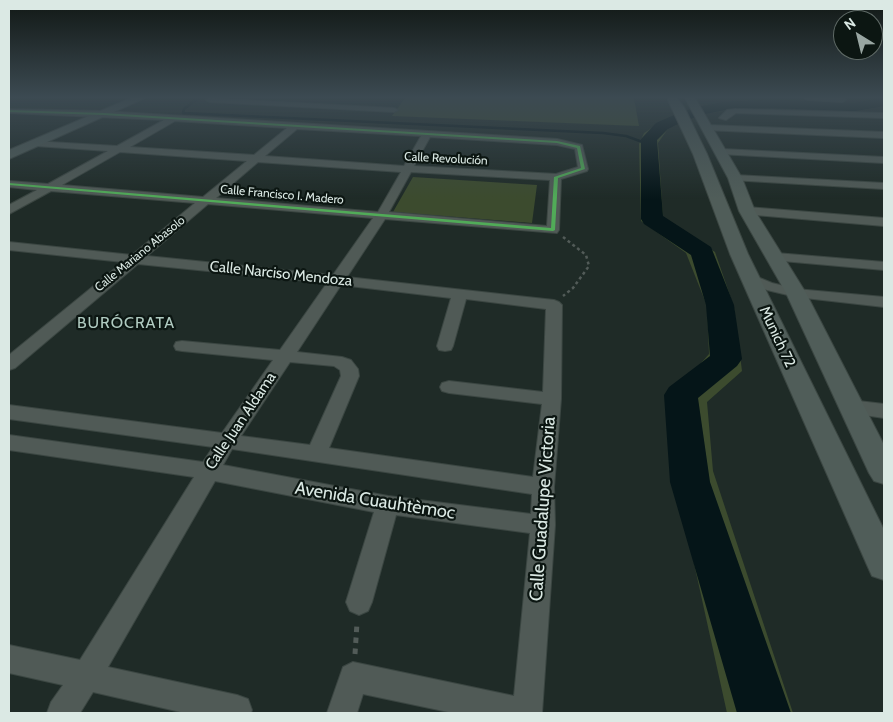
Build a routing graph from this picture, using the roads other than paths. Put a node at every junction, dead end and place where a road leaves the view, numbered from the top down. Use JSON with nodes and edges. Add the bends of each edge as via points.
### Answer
{"nodes":[{"id":1,"x":43,"y":132,"type":"edge"},
{"id":2,"x":63,"y":132,"type":"edge"},
{"id":3,"x":149,"y":132,"type":"edge"},
{"id":4,"x":288,"y":132,"type":"edge"},
{"id":5,"x":389,"y":132,"type":"edge"},
{"id":6,"x":697,"y":132,"type":"edge"},
{"id":7,"x":707,"y":132,"type":"edge"},
{"id":8,"x":851,"y":132,"type":"edge"},
{"id":9,"x":427,"y":134,"type":"junction"},
{"id":10,"x":884,"y":135,"type":"edge"},
{"id":11,"x":36,"y":143,"type":"junction"},
{"id":12,"x":9,"y":146,"type":"edge"},
{"id":13,"x":118,"y":149,"type":"junction"},
{"id":14,"x":722,"y":152,"type":"junction"},
{"id":15,"x":9,"y":155,"type":"edge"},
{"id":16,"x":258,"y":158,"type":"junction"},
{"id":17,"x":884,"y":160,"type":"edge"},
{"id":18,"x":407,"y":169,"type":"junction"},
{"id":19,"x":9,"y":176,"type":"edge"},
{"id":20,"x":556,"y":177,"type":"junction"},
{"id":21,"x":735,"y":178,"type":"junction"},
{"id":22,"x":62,"y":180,"type":"junction"},
{"id":23,"x":9,"y":184,"type":"edge"},
{"id":24,"x":884,"y":186,"type":"edge"},
{"id":25,"x":48,"y":188,"type":"junction"},
{"id":26,"x":212,"y":196,"type":"junction"},
{"id":27,"x":9,"y":210,"type":"edge"},
{"id":28,"x":384,"y":211,"type":"junction"},
{"id":29,"x":747,"y":211,"type":"junction"},
{"id":30,"x":884,"y":222,"type":"edge"},
{"id":31,"x":9,"y":246,"type":"edge"},
{"id":32,"x":135,"y":258,"type":"junction"},
{"id":33,"x":776,"y":258,"type":"junction"},
{"id":34,"x":884,"y":266,"type":"edge"},
{"id":35,"x":750,"y":278,"type":"junction"},
{"id":36,"x":337,"y":280,"type":"junction"},
{"id":37,"x":796,"y":293,"type":"junction"},
{"id":38,"x":460,"y":294,"type":"junction"},
{"id":39,"x":884,"y":302,"type":"edge"},
{"id":40,"x":554,"y":305,"type":"joint"},
{"id":41,"x":182,"y":346,"type":"dead end"},
{"id":42,"x":446,"y":346,"type":"dead end"},
{"id":43,"x":284,"y":357,"type":"junction"},
{"id":44,"x":9,"y":364,"type":"edge"},
{"id":45,"x":449,"y":387,"type":"dead end"},
{"id":46,"x":552,"y":399,"type":"junction"},
{"id":47,"x":850,"y":407,"type":"junction"},
{"id":48,"x":884,"y":410,"type":"edge"},
{"id":49,"x":9,"y":412,"type":"edge"},
{"id":50,"x":227,"y":441,"type":"junction"},
{"id":51,"x":9,"y":442,"type":"edge"},
{"id":52,"x":316,"y":454,"type":"junction"},
{"id":53,"x":208,"y":471,"type":"junction"},
{"id":54,"x":884,"y":473,"type":"edge"},
{"id":55,"x":543,"y":487,"type":"junction"},
{"id":56,"x":388,"y":505,"type":"junction"},
{"id":57,"x":543,"y":526,"type":"junction"},
{"id":58,"x":884,"y":564,"type":"edge"},
{"id":59,"x":359,"y":602,"type":"road end"},
{"id":60,"x":9,"y":659,"type":"edge"},
{"id":61,"x":86,"y":677,"type":"junction"},
{"id":62,"x":237,"y":710,"type":"dead end"},
{"id":63,"x":342,"y":712,"type":"edge"},
{"id":64,"x":62,"y":713,"type":"edge"},
{"id":65,"x":522,"y":713,"type":"edge"},
{"id":66,"x":527,"y":713,"type":"edge"}],
"edges":[{"from":1,"to":12,"type":"main road"},
{"from":2,"to":11,"type":"main road"},
{"from":3,"to":13,"type":"street"},
{"from":4,"to":16,"type":"street","name":"Calle Mariano Abasolo"},
{"from":5,"to":9,"type":"street"},
{"from":6,"to":35,"type":"main road","name":"Munich 72","via":[[700,154]]},
{"from":7,"to":14,"type":"main road","name":"Munich 72"},
{"from":8,"to":10,"type":"street"},
{"from":9,"to":18,"type":"street","name":"Calle Juan Aldama"},
{"from":9,"to":20,"type":"street","via":[[557,142],[579,147],[583,169]]},
{"from":11,"to":13,"type":"street","name":"Calle Revolución"},
{"from":11,"to":15,"type":"main road"},
{"from":13,"to":16,"type":"street","name":"Calle Revolución"},
{"from":13,"to":22,"type":"street"},
{"from":14,"to":17,"type":"street"},
{"from":14,"to":21,"type":"main road","name":"Munich 72"},
{"from":16,"to":18,"type":"street","name":"Calle Revolución"},
{"from":16,"to":26,"type":"street","name":"Calle Mariano Abasolo"},
{"from":18,"to":20,"type":"street","name":"Calle Revolución"},
{"from":18,"to":28,"type":"street","name":"Calle Juan Aldama"},
{"from":19,"to":22,"type":"street","name":"Calle Francisco I. Madero"},
{"from":20,"to":28,"type":"street","name":"Calle Francisco I. Madero","via":[[552,230]]},
{"from":21,"to":24,"type":"street"},
{"from":21,"to":29,"type":"main road","name":"Munich 72"},
{"from":22,"to":25,"type":"street"},
{"from":22,"to":26,"type":"street","name":"Calle Francisco I. Madero"},
{"from":23,"to":25,"type":"street","name":"Calle Francisco I. Madero"},
{"from":25,"to":26,"type":"street","name":"Calle Francisco I. Madero"},
{"from":25,"to":27,"type":"street"},
{"from":26,"to":28,"type":"street","name":"Calle Francisco I. Madero"},
{"from":26,"to":32,"type":"street","name":"Calle Mariano Abasolo"},
{"from":28,"to":36,"type":"street","name":"Calle Juan Aldama"},
{"from":29,"to":30,"type":"street"},
{"from":29,"to":33,"type":"main road","name":"Munich 72"},
{"from":31,"to":32,"type":"street","name":"Calle Narciso Mendoza"},
{"from":32,"to":36,"type":"street","name":"Calle Narciso Mendoza"},
{"from":32,"to":44,"type":"street","name":"Calle Mariano Abasolo"},
{"from":33,"to":34,"type":"street"},
{"from":33,"to":37,"type":"main road","name":"Munich 72"},
{"from":35,"to":37,"type":"street"},
{"from":35,"to":58,"type":"main road","name":"Munich 72"},
{"from":36,"to":38,"type":"street","name":"Calle Narciso Mendoza"},
{"from":36,"to":43,"type":"street","name":"Calle Juan Aldama"},
{"from":37,"to":39,"type":"street"},
{"from":37,"to":47,"type":"main road","name":"Munich 72"},
{"from":38,"to":40,"type":"street","name":"Calle Narciso Mendoza"},
{"from":38,"to":42,"type":"street"},
{"from":40,"to":46,"type":"street","name":"Calle Guadalupe Victoria"},
{"from":41,"to":43,"type":"street"},
{"from":43,"to":50,"type":"street","name":"Calle Juan Aldama"},
{"from":43,"to":52,"type":"street","via":[[336,361],[349,369],[350,376]]},
{"from":45,"to":46,"type":"street"},
{"from":46,"to":55,"type":"street","name":"Calle Guadalupe Victoria"},
{"from":47,"to":48,"type":"street"},
{"from":47,"to":54,"type":"main road","name":"Munich 72"},
{"from":49,"to":50,"type":"street"},
{"from":50,"to":52,"type":"street"},
{"from":50,"to":53,"type":"street","name":"Calle Juan Aldama"},
{"from":51,"to":53,"type":"street","name":"Avenida Cuauhtèmoc"},
{"from":52,"to":55,"type":"street"},
{"from":53,"to":56,"type":"street","name":"Avenida Cuauhtèmoc"},
{"from":53,"to":61,"type":"street","name":"Calle Juan Aldama"},
{"from":55,"to":57,"type":"street","name":"Calle Guadalupe Victoria"},
{"from":56,"to":57,"type":"street","name":"Avenida Cuauhtèmoc"},
{"from":56,"to":59,"type":"street"},
{"from":57,"to":66,"type":"street","name":"Calle Guadalupe Victoria"},
{"from":60,"to":61,"type":"street"},
{"from":61,"to":62,"type":"street"},
{"from":61,"to":64,"type":"street","name":"Calle Juan Aldama"},
{"from":63,"to":65,"type":"street","via":[[353,677]]}]}
